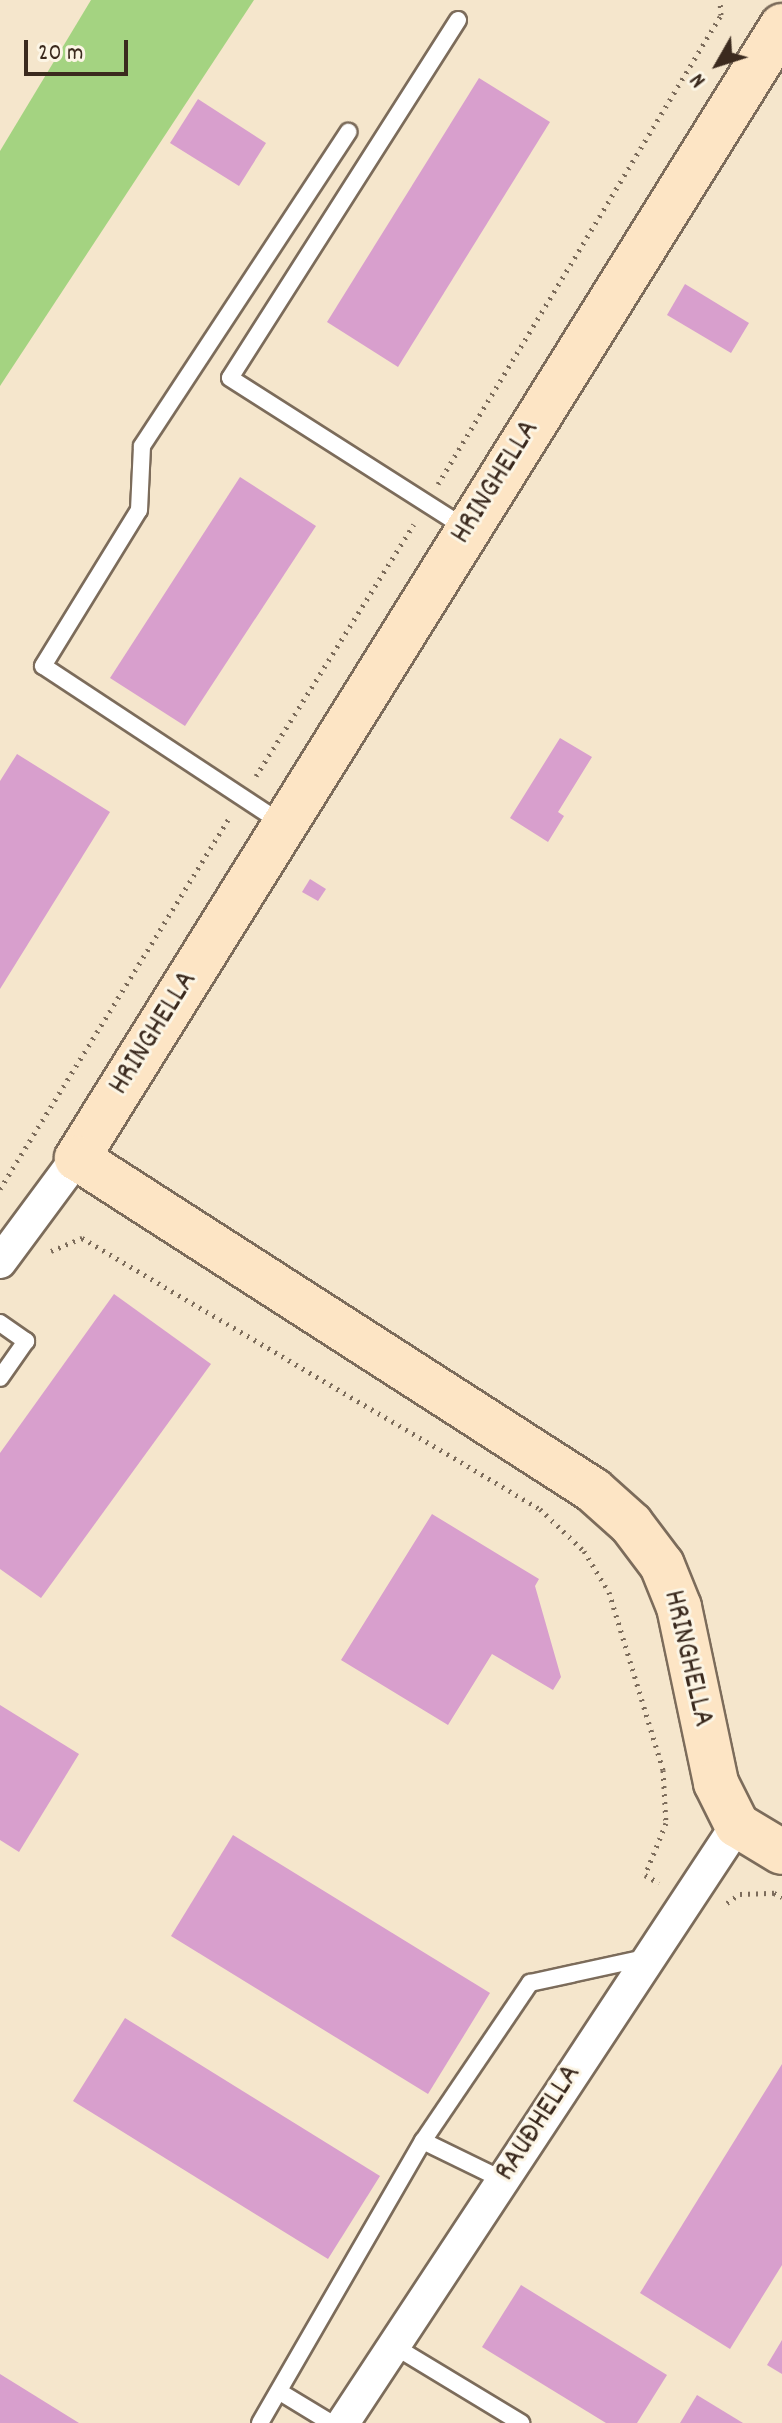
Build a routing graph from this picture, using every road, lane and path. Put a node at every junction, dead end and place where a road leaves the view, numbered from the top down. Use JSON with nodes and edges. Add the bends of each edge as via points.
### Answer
{"nodes":[{"id":1,"x":720,"y":0,"type":"edge"},
{"id":2,"x":458,"y":20,"type":"dead end"},
{"id":3,"x":782,"y":26,"type":"edge"},
{"id":4,"x":348,"y":132,"type":"dead end"},
{"id":5,"x":427,"y":503,"type":"junction"},
{"id":6,"x":468,"y":530,"type":"junction"},
{"id":7,"x":242,"y":797,"type":"junction"},
{"id":8,"x":284,"y":825,"type":"junction"},
{"id":9,"x":77,"y":1158,"type":"junction"},
{"id":10,"x":0,"y":1189,"type":"edge"},
{"id":11,"x":20,"y":1236,"type":"junction"},
{"id":12,"x":0,"y":1262,"type":"edge"},
{"id":13,"x":0,"y":1323,"type":"edge"},
{"id":14,"x":0,"y":1378,"type":"edge"},
{"id":15,"x":737,"y":1825,"type":"junction"},
{"id":16,"x":782,"y":1852,"type":"edge"},
{"id":17,"x":782,"y":1897,"type":"edge"},
{"id":18,"x":688,"y":1900,"type":"junction"},
{"id":19,"x":651,"y":1956,"type":"junction"},
{"id":20,"x":423,"y":2141,"type":"junction"},
{"id":21,"x":503,"y":2180,"type":"junction"},
{"id":22,"x":394,"y":2346,"type":"junction"},
{"id":23,"x":280,"y":2392,"type":"junction"},
{"id":24,"x":260,"y":2423,"type":"edge"},
{"id":25,"x":331,"y":2423,"type":"edge"},
{"id":26,"x":343,"y":2423,"type":"edge"},
{"id":27,"x":521,"y":2423,"type":"edge"}],
"edges":[{"from":1,"to":5,"type":"path","via":[[721,15]]},
{"from":2,"to":5,"type":"lane","via":[[230,378]]},
{"from":3,"to":6,"type":"street","name":"HRINGHELLA"},
{"from":4,"to":7,"type":"lane","via":[[142,446],[139,510],[43,666]]},
{"from":5,"to":6,"type":"lane"},
{"from":5,"to":7,"type":"path"},
{"from":6,"to":8,"type":"street","name":"HRINGHELLA"},
{"from":7,"to":8,"type":"lane"},
{"from":7,"to":10,"type":"path"},
{"from":8,"to":9,"type":"street","name":"HRINGHELLA"},
{"from":9,"to":11,"type":"street"},
{"from":9,"to":15,"type":"street","name":"HRINGHELLA","via":[[593,1490],[631,1524],[662,1565],[679,1607],[716,1783]]},
{"from":11,"to":12,"type":"street"},
{"from":11,"to":18,"type":"path","via":[[45,1254],[82,1238],[540,1509],[584,1551],[609,1592],[663,1770],[666,1823],[645,1875]]},
{"from":13,"to":14,"type":"lane","via":[[26,1341]]},
{"from":15,"to":16,"type":"street"},
{"from":15,"to":18,"type":"street","name":"RAUÐHELLA"},
{"from":17,"to":18,"type":"path","via":[[740,1894],[714,1912]]},
{"from":18,"to":19,"type":"street","name":"RAUÐHELLA"},
{"from":19,"to":20,"type":"lane","via":[[530,1983]]},
{"from":19,"to":21,"type":"street","name":"RAUÐHELLA"},
{"from":20,"to":21,"type":"lane"},
{"from":20,"to":23,"type":"lane"},
{"from":21,"to":22,"type":"street","name":"RAUÐHELLA"},
{"from":22,"to":26,"type":"street","name":"RAUÐHELLA"},
{"from":22,"to":27,"type":"lane"},
{"from":23,"to":24,"type":"lane"},
{"from":23,"to":25,"type":"lane"}]}
